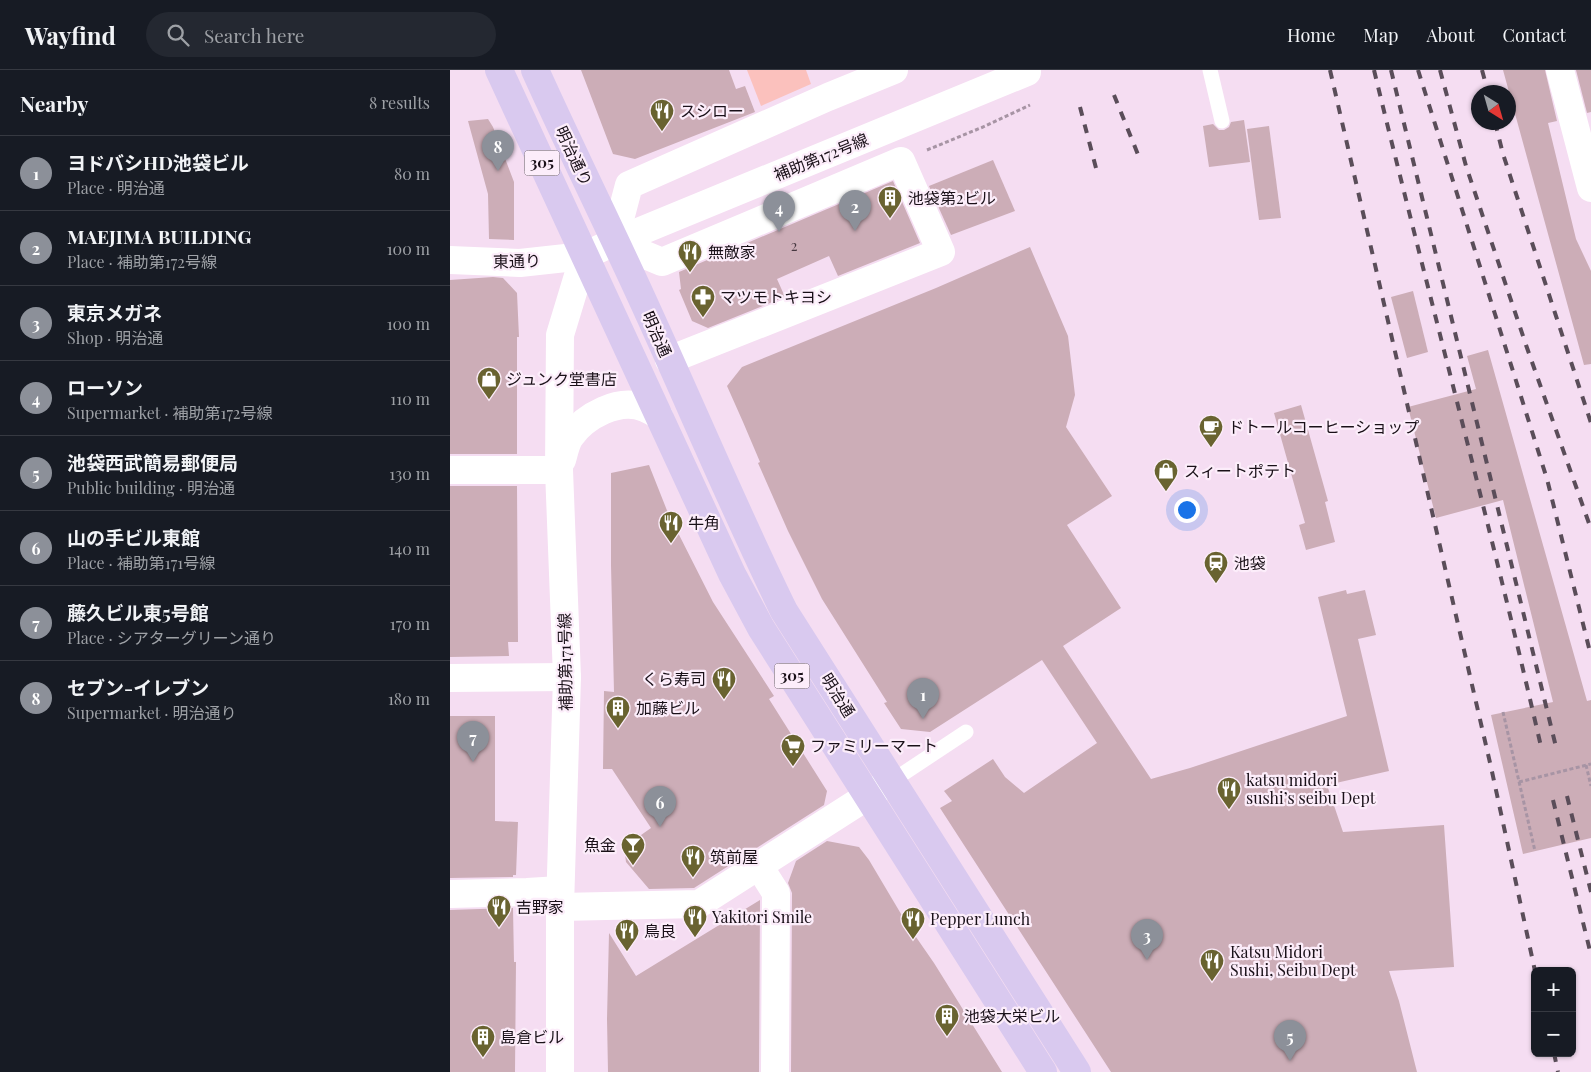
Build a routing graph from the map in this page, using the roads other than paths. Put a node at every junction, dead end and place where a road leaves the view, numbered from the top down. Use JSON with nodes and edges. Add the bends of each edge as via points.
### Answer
{"nodes":[{"id":1,"x":499,"y":70,"type":"edge"},
{"id":2,"x":535,"y":70,"type":"edge"},
{"id":3,"x":894,"y":70,"type":"edge"},
{"id":4,"x":1210,"y":70,"type":"edge"},
{"id":5,"x":1560,"y":70,"type":"edge"},
{"id":6,"x":1027,"y":72,"type":"dead end"},
{"id":7,"x":1222,"y":121,"type":"dead end"},
{"id":8,"x":1584,"y":132,"type":"edge"},
{"id":9,"x":1591,"y":188,"type":"edge"},
{"id":10,"x":614,"y":242,"type":"junction"},
{"id":11,"x":584,"y":256,"type":"junction"},
{"id":12,"x":450,"y":260,"type":"edge"},
{"id":13,"x":669,"y":360,"type":"junction"},
{"id":14,"x":659,"y":416,"type":"junction"},
{"id":15,"x":450,"y":470,"type":"edge"},
{"id":16,"x":559,"y":470,"type":"junction"},
{"id":17,"x":450,"y":678,"type":"edge"},
{"id":18,"x":567,"y":678,"type":"junction"},
{"id":19,"x":966,"y":732,"type":"dead end"},
{"id":20,"x":892,"y":781,"type":"junction"},
{"id":21,"x":868,"y":796,"type":"junction"},
{"id":22,"x":759,"y":866,"type":"junction"},
{"id":23,"x":450,"y":894,"type":"edge"},
{"id":24,"x":560,"y":898,"type":"junction"},
{"id":25,"x":560,"y":1072,"type":"edge"},
{"id":26,"x":775,"y":1072,"type":"edge"},
{"id":27,"x":1043,"y":1072,"type":"edge"},
{"id":28,"x":1077,"y":1072,"type":"edge"}],
"edges":[{"from":1,"to":11,"type":"main road","name":"明治通り","number":"305"},
{"from":2,"to":10,"type":"main road","name":"明治通り","number":"305"},
{"from":3,"to":10,"type":"street","via":[[629,185]]},
{"from":4,"to":7,"type":"lane"},
{"from":5,"to":8,"type":"street"},
{"from":6,"to":10,"type":"street","name":"補助第172号線"},
{"from":8,"to":9,"type":"street"},
{"from":10,"to":11,"type":"street","name":"補助第172号線"},
{"from":10,"to":13,"type":"main road","name":"明治通","number":"305"},
{"from":10,"to":13,"type":"street","via":[[662,262],[901,161],[941,252]]},
{"from":11,"to":12,"type":"street","name":"東通り","via":[[520,263]]},
{"from":11,"to":14,"type":"main road","name":"明治通","number":"305"},
{"from":11,"to":16,"type":"street","name":"補助第171号線","via":[[560,335]]},
{"from":13,"to":20,"type":"main road","name":"明治通","number":"305","via":[[784,611]]},
{"from":14,"to":16,"type":"street","via":[[644,407],[626,405],[600,411],[569,438]]},
{"from":14,"to":21,"type":"main road","name":"明治通","number":"305","via":[[732,574],[761,628]]},
{"from":15,"to":16,"type":"street"},
{"from":16,"to":18,"type":"street","name":"補助第171号線"},
{"from":17,"to":18,"type":"street"},
{"from":18,"to":24,"type":"street","name":"補助第171号線"},
{"from":19,"to":20,"type":"lane"},
{"from":20,"to":21,"type":"street"},
{"from":20,"to":28,"type":"main road","name":"明治通","number":"305"},
{"from":21,"to":22,"type":"street"},
{"from":21,"to":27,"type":"main road","name":"明治通","number":"305"},
{"from":22,"to":24,"type":"street","via":[[699,904]]},
{"from":22,"to":26,"type":"street","via":[[776,893]]},
{"from":23,"to":24,"type":"street","via":[[527,892]]},
{"from":24,"to":25,"type":"street","name":"補助第171号線"}]}
